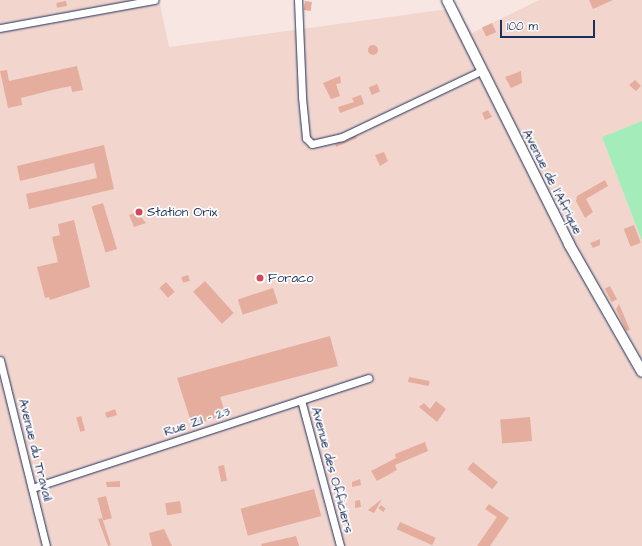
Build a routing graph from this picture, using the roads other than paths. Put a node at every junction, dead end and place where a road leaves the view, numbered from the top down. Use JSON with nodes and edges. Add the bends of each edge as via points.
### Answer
{"nodes":[{"id":1,"x":154,"y":0,"type":"edge"},
{"id":2,"x":298,"y":0,"type":"edge"},
{"id":3,"x":447,"y":0,"type":"edge"},
{"id":4,"x":137,"y":1,"type":"edge"},
{"id":5,"x":0,"y":28,"type":"edge"},
{"id":6,"x":481,"y":70,"type":"junction"},
{"id":7,"x":0,"y":360,"type":"edge"},
{"id":8,"x":642,"y":372,"type":"edge"},
{"id":9,"x":369,"y":378,"type":"dead end"},
{"id":10,"x":301,"y":400,"type":"junction"},
{"id":11,"x":32,"y":488,"type":"junction"},
{"id":12,"x":46,"y":546,"type":"edge"},
{"id":13,"x":340,"y":546,"type":"edge"}],
"edges":[{"from":1,"to":4,"type":"street"},
{"from":2,"to":6,"type":"street","via":[[302,97],[306,138],[312,144],[342,137]]},
{"from":3,"to":6,"type":"main road","name":"Avenue de l'Afrique"},
{"from":4,"to":5,"type":"street"},
{"from":6,"to":8,"type":"main road","name":"Avenue de l'Afrique","via":[[569,244]]},
{"from":7,"to":11,"type":"street","name":"Avenue du Travail"},
{"from":9,"to":10,"type":"street","name":"Rue ZI - 23"},
{"from":10,"to":11,"type":"street","name":"Rue ZI - 23"},
{"from":10,"to":13,"type":"street","name":"Avenue des Officiers"},
{"from":11,"to":12,"type":"street","name":"Avenue du Travail"}]}
